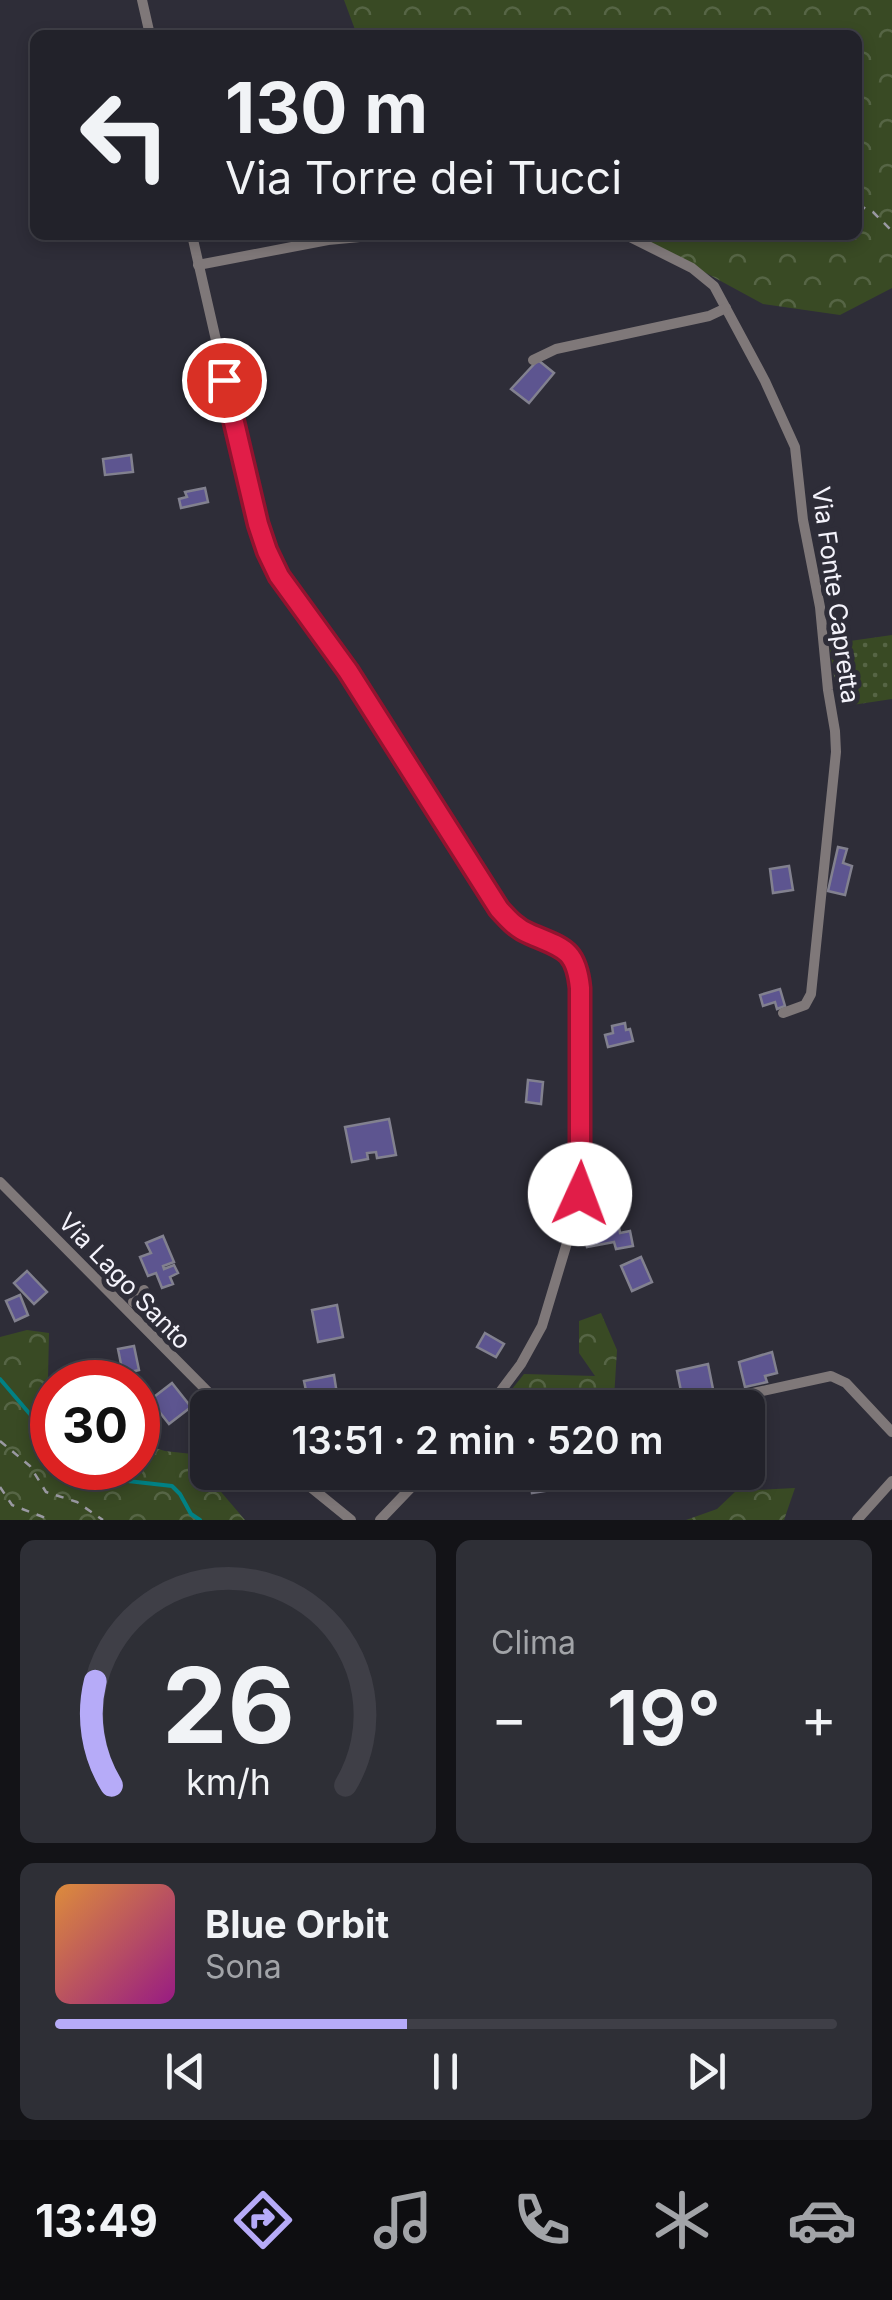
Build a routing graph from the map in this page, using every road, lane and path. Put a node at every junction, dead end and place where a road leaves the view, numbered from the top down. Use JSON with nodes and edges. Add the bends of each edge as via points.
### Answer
{"nodes":[{"id":1,"x":142,"y":0,"type":"edge"},
{"id":2,"x":149,"y":30,"type":"edge"},
{"id":3,"x":862,"y":206,"type":"edge"},
{"id":4,"x":892,"y":231,"type":"edge"},
{"id":5,"x":193,"y":240,"type":"edge"},
{"id":6,"x":328,"y":240,"type":"edge"},
{"id":7,"x":636,"y":240,"type":"edge"},
{"id":8,"x":198,"y":265,"type":"junction"},
{"id":9,"x":726,"y":308,"type":"junction"},
{"id":10,"x":533,"y":360,"type":"dead end"},
{"id":11,"x":783,"y":1013,"type":"dead end"},
{"id":12,"x":0,"y":1182,"type":"edge"},
{"id":13,"x":144,"y":1290,"type":"dead end"},
{"id":14,"x":133,"y":1302,"type":"dead end"},
{"id":15,"x":206,"y":1390,"type":"edge"},
{"id":16,"x":502,"y":1390,"type":"edge"},
{"id":17,"x":765,"y":1390,"type":"edge"},
{"id":18,"x":892,"y":1432,"type":"edge"},
{"id":19,"x":0,"y":1441,"type":"edge"},
{"id":20,"x":892,"y":1481,"type":"edge"},
{"id":21,"x":0,"y":1486,"type":"edge"},
{"id":22,"x":314,"y":1490,"type":"edge"},
{"id":23,"x":409,"y":1490,"type":"edge"},
{"id":24,"x":51,"y":1520,"type":"edge"},
{"id":25,"x":103,"y":1520,"type":"edge"},
{"id":26,"x":351,"y":1520,"type":"edge"},
{"id":27,"x":380,"y":1520,"type":"edge"},
{"id":28,"x":858,"y":1520,"type":"edge"}],
"edges":[{"from":1,"to":2,"type":"street"},
{"from":3,"to":4,"type":"path"},
{"from":5,"to":8,"type":"street"},
{"from":6,"to":8,"type":"street"},
{"from":7,"to":9,"type":"street","name":"Via Fonte Capretta","via":[[701,274]]},
{"from":8,"to":16,"type":"street","via":[[258,524],[279,576],[348,671],[499,909],[517,927],[566,949],[578,976],[579,1203],[542,1326]]},
{"from":9,"to":10,"type":"street"},
{"from":9,"to":11,"type":"street","name":"Via Fonte Capretta","via":[[796,447],[835,732],[813,980],[805,1005]]},
{"from":12,"to":15,"type":"street","name":"Via Lago Santo"},
{"from":13,"to":14,"type":"street"},
{"from":17,"to":18,"type":"street","via":[[831,1376]]},
{"from":19,"to":25,"type":"path","via":[[30,1466],[46,1492]]},
{"from":20,"to":28,"type":"street"},
{"from":21,"to":24,"type":"path","via":[[12,1505]]},
{"from":22,"to":26,"type":"street"},
{"from":23,"to":27,"type":"street"}]}
